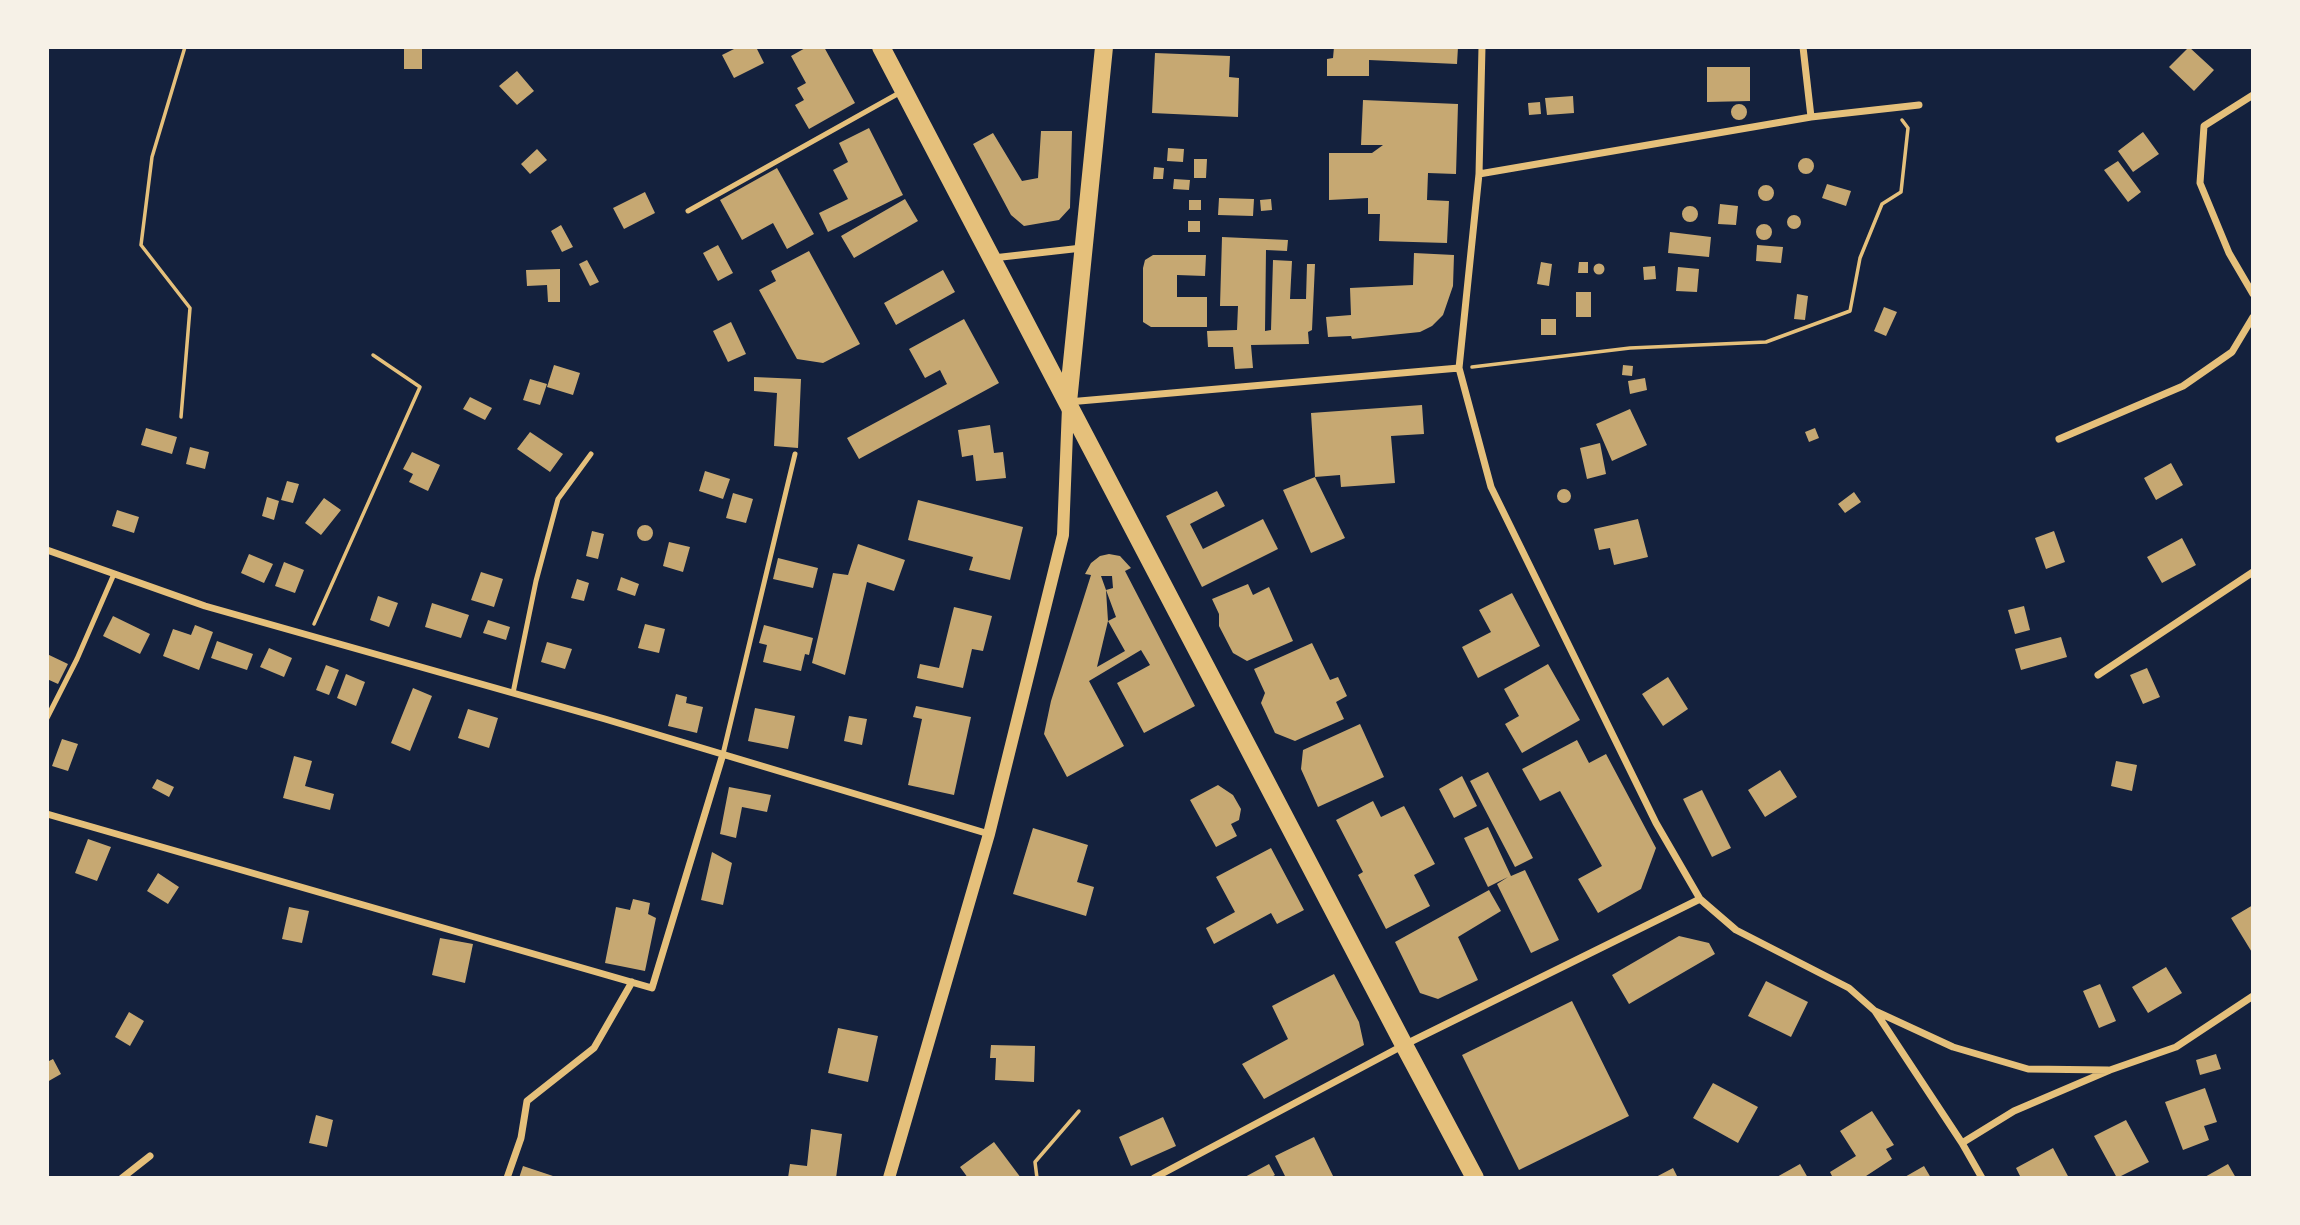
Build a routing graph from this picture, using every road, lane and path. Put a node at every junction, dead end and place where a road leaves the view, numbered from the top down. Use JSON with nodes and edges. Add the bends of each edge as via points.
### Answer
{"nodes":[{"id":1,"x":185,"y":47,"type":"edge"},
{"id":2,"x":881,"y":47,"type":"edge"},
{"id":3,"x":1104,"y":47,"type":"edge"},
{"id":4,"x":1482,"y":47,"type":"edge"},
{"id":5,"x":1803,"y":47,"type":"edge"},
{"id":6,"x":904,"y":91,"type":"junction"},
{"id":7,"x":2253,"y":94,"type":"edge"},
{"id":8,"x":1919,"y":105,"type":"dead end"},
{"id":9,"x":1891,"y":108,"type":"junction"},
{"id":10,"x":1811,"y":117,"type":"junction"},
{"id":11,"x":1479,"y":174,"type":"junction"},
{"id":12,"x":688,"y":211,"type":"dead end"},
{"id":13,"x":1084,"y":248,"type":"junction"},
{"id":14,"x":992,"y":258,"type":"junction"},
{"id":15,"x":2253,"y":294,"type":"edge"},
{"id":16,"x":2253,"y":317,"type":"edge"},
{"id":17,"x":373,"y":355,"type":"dead end"},
{"id":18,"x":1459,"y":368,"type":"junction"},
{"id":19,"x":1068,"y":402,"type":"junction"},
{"id":20,"x":181,"y":417,"type":"dead end"},
{"id":21,"x":2059,"y":439,"type":"dead end"},
{"id":22,"x":590,"y":454,"type":"dead end"},
{"id":23,"x":795,"y":454,"type":"dead end"},
{"id":24,"x":47,"y":550,"type":"edge"},
{"id":25,"x":2253,"y":572,"type":"edge"},
{"id":26,"x":114,"y":574,"type":"junction"},
{"id":27,"x":308,"y":636,"type":"junction"},
{"id":28,"x":2098,"y":675,"type":"dead end"},
{"id":29,"x":513,"y":694,"type":"junction"},
{"id":30,"x":47,"y":718,"type":"edge"},
{"id":31,"x":723,"y":754,"type":"junction"},
{"id":32,"x":47,"y":814,"type":"edge"},
{"id":33,"x":989,"y":834,"type":"junction"},
{"id":34,"x":1700,"y":899,"type":"junction"},
{"id":35,"x":632,"y":982,"type":"junction"},
{"id":36,"x":2253,"y":996,"type":"edge"},
{"id":37,"x":1875,"y":1010,"type":"junction"},
{"id":38,"x":1404,"y":1045,"type":"junction"},
{"id":39,"x":2110,"y":1070,"type":"junction"},
{"id":40,"x":1079,"y":1111,"type":"dead end"},
{"id":41,"x":1962,"y":1143,"type":"junction"},
{"id":42,"x":150,"y":1156,"type":"dead end"},
{"id":43,"x":122,"y":1178,"type":"edge"},
{"id":44,"x":508,"y":1178,"type":"edge"},
{"id":45,"x":889,"y":1178,"type":"edge"},
{"id":46,"x":1037,"y":1178,"type":"edge"},
{"id":47,"x":1154,"y":1178,"type":"edge"},
{"id":48,"x":1475,"y":1178,"type":"edge"},
{"id":49,"x":1983,"y":1178,"type":"edge"}],
"edges":[{"from":1,"to":20,"type":"path","via":[[152,157],[141,245],[190,308]]},
{"from":2,"to":6,"type":"main road"},
{"from":3,"to":13,"type":"main road"},
{"from":4,"to":11,"type":"street"},
{"from":5,"to":10,"type":"street"},
{"from":6,"to":12,"type":"lane"},
{"from":6,"to":14,"type":"main road"},
{"from":7,"to":15,"type":"street","via":[[2204,127],[2200,183],[2229,253]]},
{"from":8,"to":9,"type":"street"},
{"from":9,"to":10,"type":"street"},
{"from":9,"to":18,"type":"path","via":[[1908,128],[1901,192],[1882,204],[1860,257],[1850,311],[1766,341],[1630,348]]},
{"from":10,"to":11,"type":"street"},
{"from":11,"to":18,"type":"street"},
{"from":13,"to":14,"type":"street"},
{"from":13,"to":19,"type":"main road"},
{"from":14,"to":19,"type":"main road"},
{"from":16,"to":21,"type":"street","via":[[2232,352],[2183,386]]},
{"from":17,"to":27,"type":"path","via":[[419,387]]},
{"from":18,"to":19,"type":"street"},
{"from":18,"to":34,"type":"street","via":[[1491,486],[1656,823]]},
{"from":19,"to":33,"type":"street","via":[[1063,535]]},
{"from":19,"to":38,"type":"main road"},
{"from":22,"to":29,"type":"lane","via":[[558,499]]},
{"from":23,"to":31,"type":"lane"},
{"from":24,"to":26,"type":"street"},
{"from":25,"to":28,"type":"street"},
{"from":26,"to":27,"type":"street"},
{"from":26,"to":30,"type":"lane"},
{"from":27,"to":29,"type":"street"},
{"from":29,"to":31,"type":"street"},
{"from":31,"to":33,"type":"street"},
{"from":31,"to":35,"type":"street","via":[[652,988]]},
{"from":32,"to":35,"type":"street"},
{"from":33,"to":45,"type":"street"},
{"from":34,"to":37,"type":"street","via":[[1735,930],[1849,988]]},
{"from":34,"to":38,"type":"street"},
{"from":35,"to":44,"type":"street","via":[[594,1048],[527,1101]]},
{"from":36,"to":39,"type":"street","via":[[2176,1047]]},
{"from":37,"to":39,"type":"street","via":[[1953,1047],[2028,1069]]},
{"from":37,"to":41,"type":"street"},
{"from":38,"to":47,"type":"street"},
{"from":38,"to":48,"type":"main road"},
{"from":39,"to":41,"type":"street","via":[[2014,1111]]},
{"from":40,"to":46,"type":"path","via":[[1035,1162]]},
{"from":41,"to":49,"type":"street"},
{"from":42,"to":43,"type":"street"}]}
